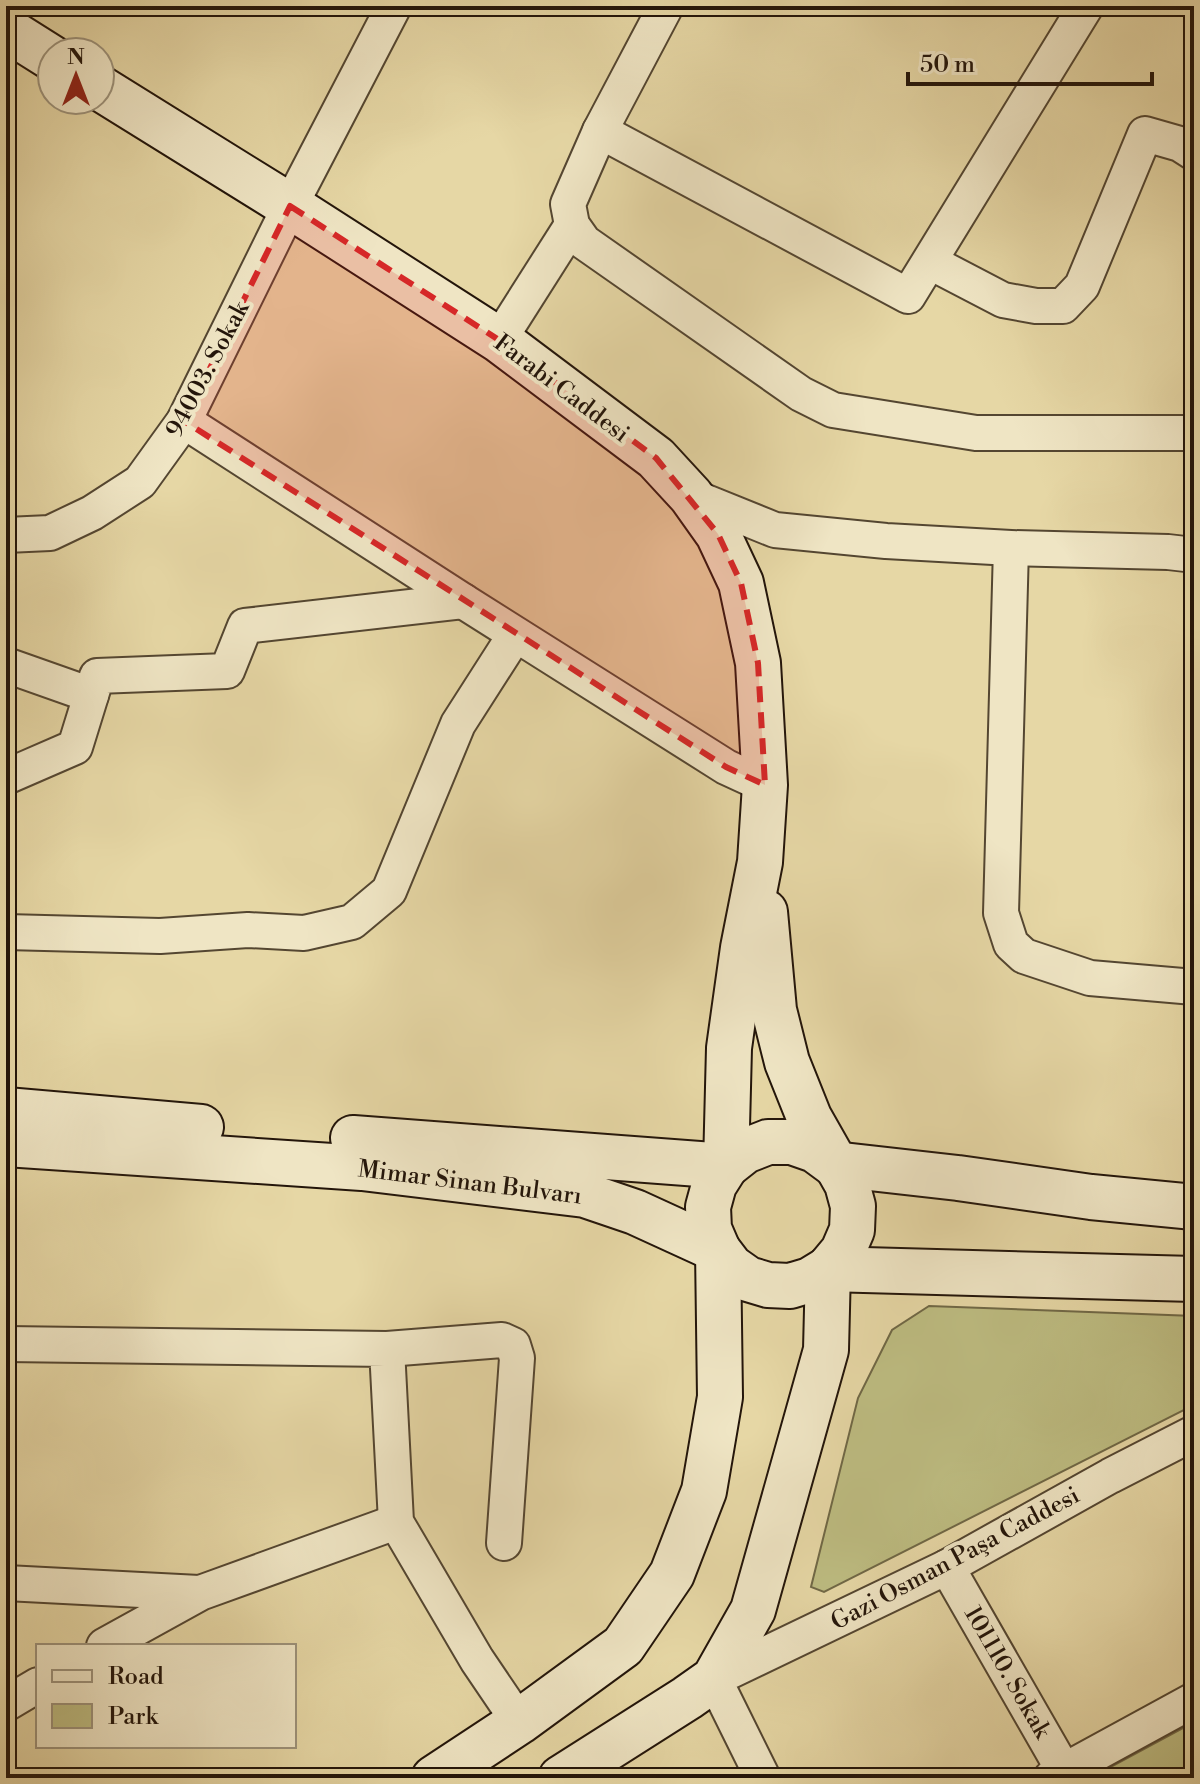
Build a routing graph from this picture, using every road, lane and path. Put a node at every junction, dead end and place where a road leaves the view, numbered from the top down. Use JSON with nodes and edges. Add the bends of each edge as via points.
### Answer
{"nodes":[{"id":1,"x":394,"y":6,"type":"edge"},
{"id":2,"x":666,"y":6,"type":"edge"},
{"id":3,"x":1086,"y":6,"type":"edge"},
{"id":4,"x":6,"y":29,"type":"edge"},
{"id":5,"x":36,"y":48,"type":"edge"},
{"id":6,"x":116,"y":98,"type":"edge"},
{"id":7,"x":600,"y":131,"type":"junction"},
{"id":8,"x":1194,"y":153,"type":"edge"},
{"id":9,"x":290,"y":206,"type":"junction"},
{"id":10,"x":572,"y":225,"type":"junction"},
{"id":11,"x":930,"y":262,"type":"junction"},
{"id":12,"x":499,"y":340,"type":"junction"},
{"id":13,"x":184,"y":421,"type":"junction"},
{"id":14,"x":1194,"y":433,"type":"edge"},
{"id":15,"x":691,"y":496,"type":"junction"},
{"id":16,"x":6,"y":535,"type":"edge"},
{"id":17,"x":1011,"y":548,"type":"junction"},
{"id":18,"x":1194,"y":555,"type":"edge"},
{"id":19,"x":463,"y":601,"type":"junction"},
{"id":20,"x":515,"y":635,"type":"junction"},
{"id":21,"x":6,"y":665,"type":"edge"},
{"id":22,"x":91,"y":695,"type":"junction"},
{"id":23,"x":6,"y":777,"type":"edge"},
{"id":24,"x":765,"y":785,"type":"junction"},
{"id":25,"x":760,"y":862,"type":"junction"},
{"id":26,"x":6,"y":932,"type":"edge"},
{"id":27,"x":1194,"y":987,"type":"edge"},
{"id":28,"x":6,"y":1110,"type":"edge"},
{"id":29,"x":6,"y":1144,"type":"edge"},
{"id":30,"x":834,"y":1164,"type":"junction"},
{"id":31,"x":726,"y":1166,"type":"junction"},
{"id":32,"x":1194,"y":1207,"type":"edge"},
{"id":33,"x":718,"y":1250,"type":"junction"},
{"id":34,"x":828,"y":1269,"type":"junction"},
{"id":35,"x":1194,"y":1279,"type":"edge"},
{"id":36,"x":6,"y":1344,"type":"edge"},
{"id":37,"x":387,"y":1349,"type":"junction"},
{"id":38,"x":1194,"y":1433,"type":"edge"},
{"id":39,"x":396,"y":1522,"type":"junction"},
{"id":40,"x":504,"y":1543,"type":"dead end"},
{"id":41,"x":947,"y":1567,"type":"junction"},
{"id":42,"x":6,"y":1583,"type":"edge"},
{"id":43,"x":200,"y":1593,"type":"junction"},
{"id":44,"x":108,"y":1644,"type":"edge"},
{"id":45,"x":714,"y":1679,"type":"junction"},
{"id":46,"x":1194,"y":1700,"type":"edge"},
{"id":47,"x":519,"y":1722,"type":"junction"},
{"id":48,"x":1061,"y":1776,"type":"edge"},
{"id":49,"x":434,"y":1778,"type":"edge"},
{"id":50,"x":561,"y":1778,"type":"edge"},
{"id":51,"x":763,"y":1778,"type":"edge"}],
"edges":[{"from":1,"to":9,"type":"street","name":"94003. Sokak"},
{"from":2,"to":7,"type":"street"},
{"from":3,"to":11,"type":"street"},
{"from":4,"to":5,"type":"main road"},
{"from":6,"to":9,"type":"main road","name":"Farabi Caddesi"},
{"from":7,"to":10,"type":"street","via":[[568,204]]},
{"from":7,"to":11,"type":"street","via":[[908,296]]},
{"from":8,"to":11,"type":"street","via":[[1145,134],[1082,286],[1063,306],[1003,300]]},
{"from":9,"to":12,"type":"main road","name":"Farabi Caddesi"},
{"from":9,"to":13,"type":"street","name":"94003. Sokak"},
{"from":10,"to":12,"type":"street"},
{"from":10,"to":14,"type":"street","via":[[584,242],[801,394],[833,410],[976,433]]},
{"from":12,"to":15,"type":"main road","name":"Farabi Caddesi","via":[[656,458]]},
{"from":13,"to":16,"type":"street","name":"94003. Sokak","via":[[140,482],[92,513],[50,533]]},
{"from":13,"to":19,"type":"street"},
{"from":15,"to":17,"type":"street","via":[[775,530]]},
{"from":15,"to":24,"type":"main road","name":"Farabi Caddesi","via":[[718,534],[741,583],[758,663]]},
{"from":17,"to":18,"type":"street"},
{"from":17,"to":27,"type":"street","via":[[1001,913],[1011,944],[1024,956],[1090,978]]},
{"from":19,"to":20,"type":"street"},
{"from":19,"to":22,"type":"street","via":[[245,626],[227,671],[97,676]]},
{"from":20,"to":24,"type":"street","via":[[726,767]]},
{"from":20,"to":26,"type":"street","via":[[458,724],[389,891],[352,922],[304,933]]},
{"from":21,"to":22,"type":"street"},
{"from":22,"to":23,"type":"street","via":[[75,747]]},
{"from":24,"to":25,"type":"main road","name":"Farabi Caddesi"},
{"from":25,"to":30,"type":"main road","via":[[774,1010],[787,1062]]},
{"from":25,"to":31,"type":"main road","via":[[729,1048]]},
{"from":28,"to":31,"type":"main road","name":"Mimar Sinan Bulvarı"},
{"from":29,"to":33,"type":"main road","name":"Mimar Sinan Bulvarı","via":[[362,1168],[585,1195]]},
{"from":30,"to":31,"type":"main road","via":[[792,1142],[768,1142]]},
{"from":30,"to":32,"type":"main road"},
{"from":30,"to":34,"type":"main road","via":[[847,1184],[853,1218],[843,1251]]},
{"from":31,"to":33,"type":"main road","via":[[708,1207],[709,1229]]},
{"from":33,"to":34,"type":"main road","name":"Mimar Sinan Bulvarı","via":[[748,1279],[768,1285],[790,1286]]},
{"from":33,"to":47,"type":"main road","via":[[720,1397],[704,1491],[672,1574],[623,1646]]},
{"from":34,"to":35,"type":"main road","name":"Mimar Sinan Bulvarı"},
{"from":34,"to":45,"type":"main road","name":"Gazi Osman Paşa Caddesi","via":[[826,1350],[753,1610]]},
{"from":36,"to":37,"type":"street"},
{"from":37,"to":39,"type":"street"},
{"from":37,"to":40,"type":"street","via":[[502,1340],[513,1345],[517,1358]]},
{"from":38,"to":41,"type":"street","name":"Gazi Osman Paşa Caddesi"},
{"from":39,"to":43,"type":"street"},
{"from":39,"to":47,"type":"street"},
{"from":41,"to":45,"type":"street","name":"Gazi Osman Paşa Caddesi"},
{"from":41,"to":48,"type":"street","name":"101110. Sokak"},
{"from":42,"to":43,"type":"street"},
{"from":43,"to":44,"type":"street"},
{"from":45,"to":50,"type":"main road","name":"Gazi Osman Paşa Caddesi"},
{"from":45,"to":51,"type":"street"},
{"from":46,"to":48,"type":"street"},
{"from":47,"to":49,"type":"main road"}]}
